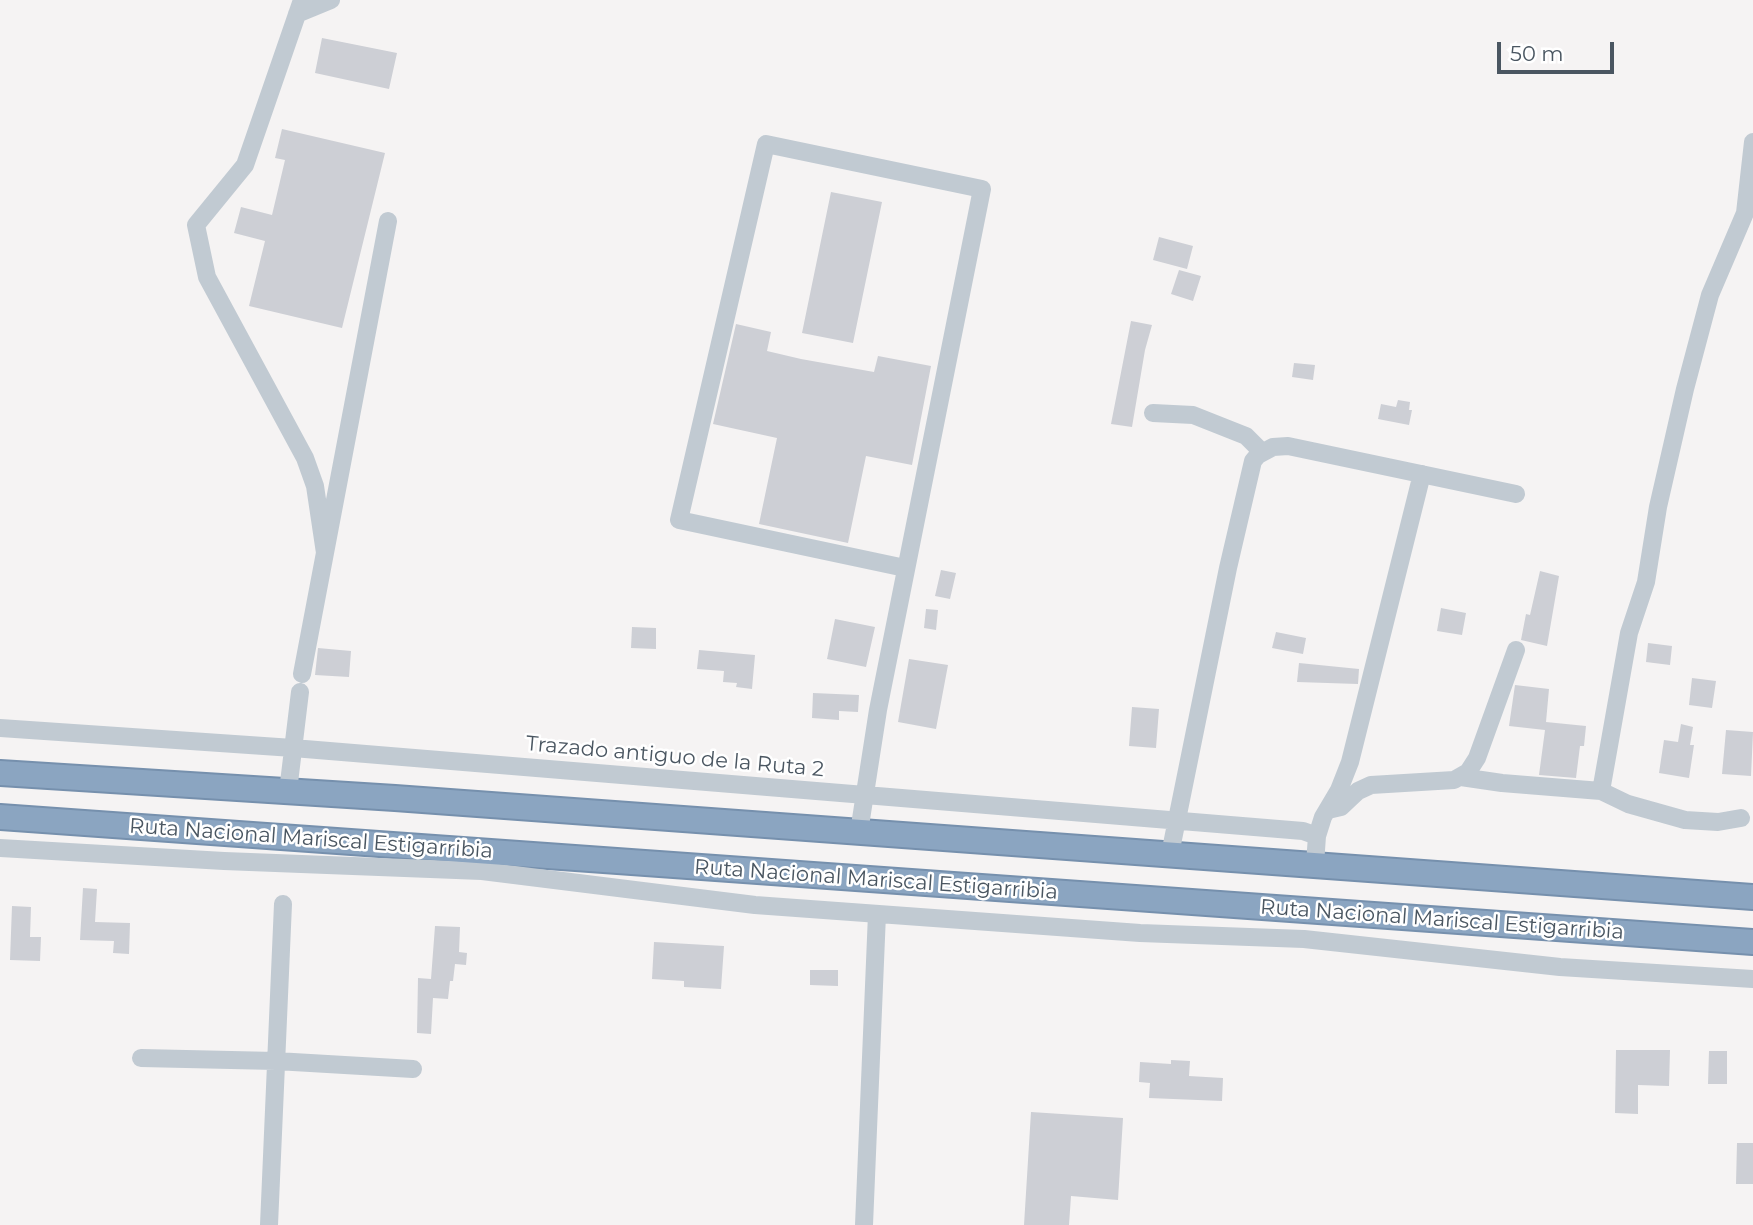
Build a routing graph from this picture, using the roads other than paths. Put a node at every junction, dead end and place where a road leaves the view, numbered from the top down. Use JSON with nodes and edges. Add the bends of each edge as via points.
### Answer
{"nodes":[{"id":1,"x":331,"y":0,"type":"edge"},
{"id":2,"x":300,"y":7,"type":"edge"},
{"id":3,"x":1753,"y":142,"type":"edge"},
{"id":4,"x":388,"y":221,"type":"dead end"},
{"id":5,"x":1153,"y":413,"type":"dead end"},
{"id":6,"x":1262,"y":452,"type":"junction"},
{"id":7,"x":1422,"y":474,"type":"junction"},
{"id":8,"x":1516,"y":494,"type":"dead end"},
{"id":9,"x":325,"y":553,"type":"junction"},
{"id":10,"x":905,"y":568,"type":"junction"},
{"id":11,"x":1516,"y":650,"type":"dead end"},
{"id":12,"x":302,"y":674,"type":"dead end"},
{"id":13,"x":300,"y":692,"type":"dead end"},
{"id":14,"x":0,"y":728,"type":"edge"},
{"id":15,"x":293,"y":748,"type":"junction"},
{"id":16,"x":0,"y":773,"type":"edge"},
{"id":17,"x":1461,"y":777,"type":"junction"},
{"id":18,"x":288,"y":791,"type":"junction"},
{"id":19,"x":1601,"y":791,"type":"junction"},
{"id":20,"x":865,"y":795,"type":"junction"},
{"id":21,"x":1328,"y":810,"type":"junction"},
{"id":22,"x":0,"y":817,"type":"edge"},
{"id":23,"x":1741,"y":818,"type":"dead end"},
{"id":24,"x":1177,"y":822,"type":"junction"},
{"id":25,"x":859,"y":832,"type":"junction"},
{"id":26,"x":1317,"y":836,"type":"junction"},
{"id":27,"x":0,"y":848,"type":"edge"},
{"id":28,"x":1170,"y":853,"type":"junction"},
{"id":29,"x":1315,"y":864,"type":"junction"},
{"id":30,"x":1753,"y":897,"type":"edge"},
{"id":31,"x":283,"y":904,"type":"dead end"},
{"id":32,"x":877,"y":914,"type":"junction"},
{"id":33,"x":1753,"y":942,"type":"edge"},
{"id":34,"x":1753,"y":979,"type":"edge"},
{"id":35,"x":141,"y":1058,"type":"dead end"},
{"id":36,"x":276,"y":1061,"type":"junction"},
{"id":37,"x":412,"y":1069,"type":"dead end"},
{"id":38,"x":269,"y":1225,"type":"edge"},
{"id":39,"x":864,"y":1225,"type":"edge"}],
"edges":[{"from":1,"to":2,"type":"street"},
{"from":2,"to":9,"type":"street","via":[[245,165],[196,225],[207,277],[305,458],[315,486]]},
{"from":3,"to":19,"type":"street","via":[[1745,213],[1710,295],[1685,389],[1646,582],[1629,633]]},
{"from":4,"to":9,"type":"street"},
{"from":5,"to":6,"type":"street","via":[[1193,415],[1246,436]]},
{"from":6,"to":7,"type":"street","via":[[1288,446]]},
{"from":6,"to":24,"type":"street","via":[[1253,461],[1228,568]]},
{"from":7,"to":8,"type":"street"},
{"from":7,"to":21,"type":"street","via":[[1350,762]]},
{"from":9,"to":12,"type":"street"},
{"from":10,"to":10,"type":"street","via":[[679,520],[766,144],[982,189]]},
{"from":10,"to":20,"type":"street"},
{"from":11,"to":17,"type":"street","via":[[1477,758]]},
{"from":13,"to":15,"type":"street"},
{"from":14,"to":15,"type":"street","name":"Trazado antiguo de la Ruta 2"},
{"from":15,"to":18,"type":"street"},
{"from":15,"to":20,"type":"street","name":"Trazado antiguo de la Ruta 2"},
{"from":16,"to":18,"type":"highway"},
{"from":17,"to":19,"type":"street"},
{"from":17,"to":21,"type":"street","via":[[1371,785],[1338,810]]},
{"from":18,"to":25,"type":"highway"},
{"from":19,"to":23,"type":"street","via":[[1685,820]]},
{"from":20,"to":24,"type":"street","name":"Trazado antiguo de la Ruta 2"},
{"from":20,"to":25,"type":"street"},
{"from":21,"to":26,"type":"street"},
{"from":22,"to":33,"type":"highway","name":"Ruta Nacional Mariscal Estigarribia"},
{"from":24,"to":26,"type":"street","name":"Trazado antiguo de la Ruta 2","via":[[1303,831]]},
{"from":24,"to":28,"type":"street"},
{"from":25,"to":28,"type":"highway"},
{"from":26,"to":29,"type":"street"},
{"from":27,"to":32,"type":"street","via":[[482,871],[755,905]]},
{"from":28,"to":29,"type":"highway"},
{"from":29,"to":30,"type":"highway"},
{"from":31,"to":36,"type":"street"},
{"from":32,"to":34,"type":"street","via":[[1140,933],[1304,939],[1560,967]]},
{"from":32,"to":39,"type":"street"},
{"from":35,"to":36,"type":"street"},
{"from":36,"to":37,"type":"street"},
{"from":36,"to":38,"type":"street"}]}
